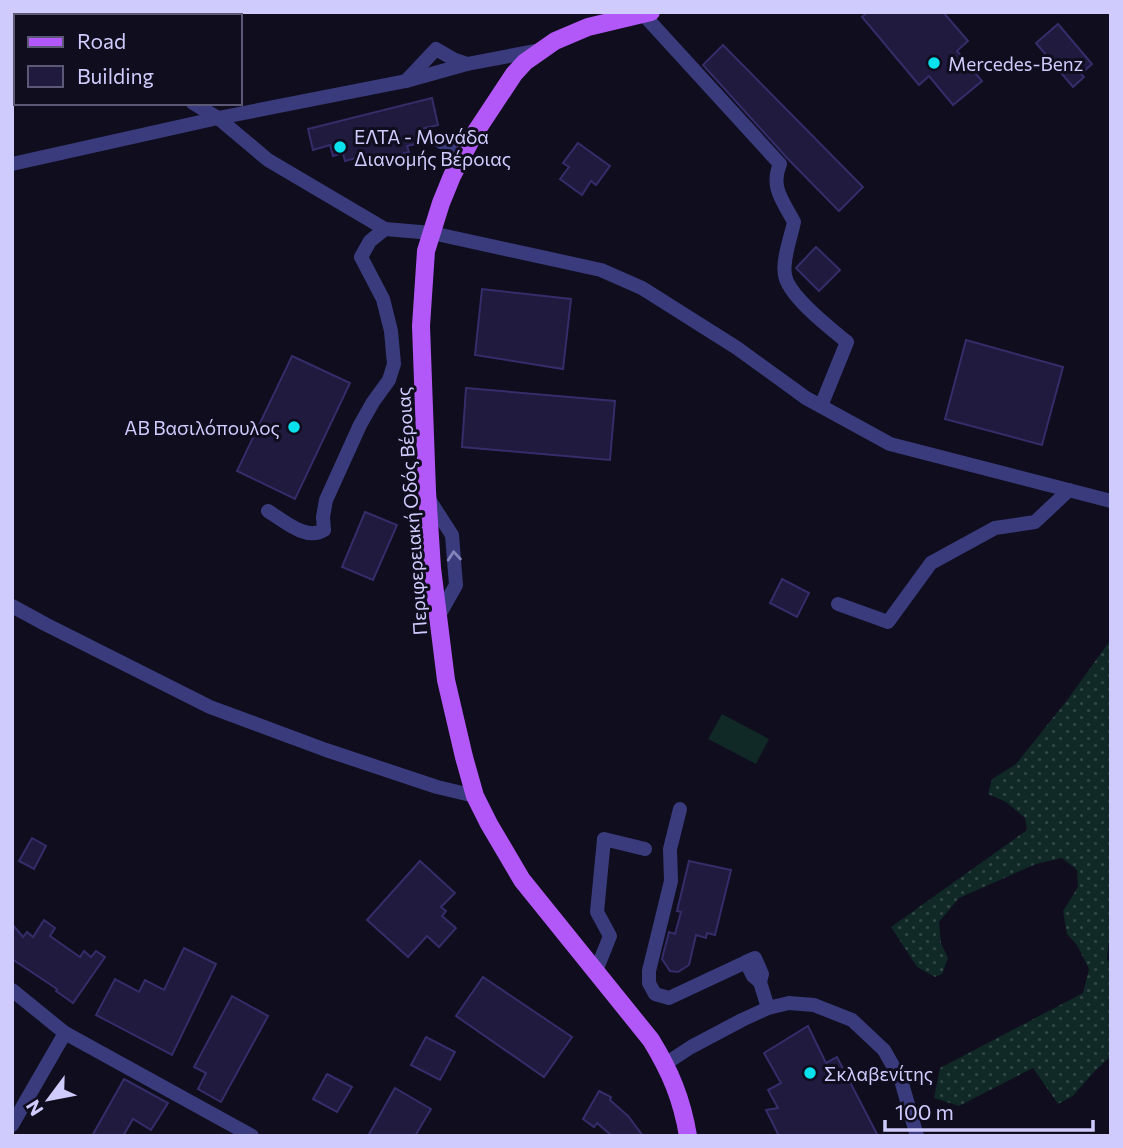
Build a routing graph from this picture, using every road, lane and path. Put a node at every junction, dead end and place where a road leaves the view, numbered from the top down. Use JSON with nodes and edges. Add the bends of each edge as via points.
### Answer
{"nodes":[{"id":1,"x":647,"y":13,"type":"edge"},
{"id":2,"x":542,"y":50,"type":"junction"},
{"id":3,"x":467,"y":64,"type":"junction"},
{"id":4,"x":406,"y":81,"type":"junction"},
{"id":5,"x":196,"y":105,"type":"edge"},
{"id":6,"x":218,"y":118,"type":"junction"},
{"id":7,"x":473,"y":136,"type":"junction"},
{"id":8,"x":441,"y":142,"type":"dead end"},
{"id":9,"x":12,"y":163,"type":"edge"},
{"id":10,"x":385,"y":229,"type":"junction"},
{"id":11,"x":432,"y":233,"type":"junction"},
{"id":12,"x":821,"y":406,"type":"junction"},
{"id":13,"x":1069,"y":490,"type":"junction"},
{"id":14,"x":1111,"y":501,"type":"edge"},
{"id":15,"x":268,"y":511,"type":"dead end"},
{"id":16,"x":838,"y":604,"type":"dead end"},
{"id":17,"x":12,"y":606,"type":"edge"},
{"id":18,"x":475,"y":796,"type":"junction"},
{"id":19,"x":680,"y":809,"type":"dead end"},
{"id":20,"x":645,"y":849,"type":"dead end"},
{"id":21,"x":596,"y":971,"type":"junction"},
{"id":22,"x":12,"y":990,"type":"edge"},
{"id":23,"x":768,"y":1008,"type":"junction"},
{"id":24,"x":65,"y":1033,"type":"junction"},
{"id":25,"x":665,"y":1064,"type":"junction"},
{"id":26,"x":12,"y":1125,"type":"edge"},
{"id":27,"x":252,"y":1136,"type":"edge"},
{"id":28,"x":688,"y":1136,"type":"edge"},
{"id":29,"x":917,"y":1136,"type":"edge"}],
"edges":[{"from":1,"to":2,"type":"main road","name":"Περιφερειακή Οδός Βέροιας","via":[[588,27]]},
{"from":1,"to":12,"type":"street","via":[[780,164],[776,190],[794,222],[785,276],[792,292],[847,342]]},
{"from":2,"to":3,"type":"street"},
{"from":2,"to":7,"type":"main road","name":"Περιφερειακή Οδός Βέροιας","via":[[514,74]]},
{"from":3,"to":4,"type":"street"},
{"from":3,"to":4,"type":"street","via":[[436,49]]},
{"from":4,"to":6,"type":"street"},
{"from":5,"to":6,"type":"street"},
{"from":6,"to":9,"type":"street"},
{"from":6,"to":10,"type":"street","via":[[268,160]]},
{"from":7,"to":8,"type":"street","via":[[454,147]]},
{"from":7,"to":11,"type":"main road","name":"Περιφερειακή Οδός Βέροιας","via":[[452,176]]},
{"from":10,"to":11,"type":"street"},
{"from":10,"to":15,"type":"street","via":[[370,241],[362,257],[383,299],[391,331],[394,364],[389,380],[360,425],[326,500],[324,530],[305,533]]},
{"from":11,"to":12,"type":"street","via":[[601,270],[642,288]]},
{"from":11,"to":18,"type":"main road","name":"Περιφερειακή Οδός Βέροιας","via":[[426,251],[421,326],[432,568],[446,680]]},
{"from":12,"to":13,"type":"street","via":[[890,444]]},
{"from":13,"to":14,"type":"street"},
{"from":13,"to":16,"type":"street","via":[[1035,522],[995,528],[931,563],[888,622]]},
{"from":17,"to":18,"type":"street","via":[[210,707],[326,750]]},
{"from":18,"to":21,"type":"main road","name":"Περιφερειακή Οδός Βέροιας","via":[[522,880]]},
{"from":19,"to":23,"type":"street","via":[[670,849],[671,881],[649,984],[655,994],[669,998],[755,958]]},
{"from":20,"to":21,"type":"street","via":[[604,839],[597,912],[610,936]]},
{"from":21,"to":25,"type":"main road","name":"Περιφερειακή Οδός Βέροιας"},
{"from":22,"to":24,"type":"street"},
{"from":23,"to":25,"type":"street"},
{"from":23,"to":29,"type":"street","via":[[789,1003],[814,1005],[852,1020],[894,1066]]},
{"from":24,"to":26,"type":"street"},
{"from":24,"to":27,"type":"street"},
{"from":25,"to":28,"type":"main road","name":"Περιφερειακή Οδός Βέροιας","via":[[676,1086]]}]}
